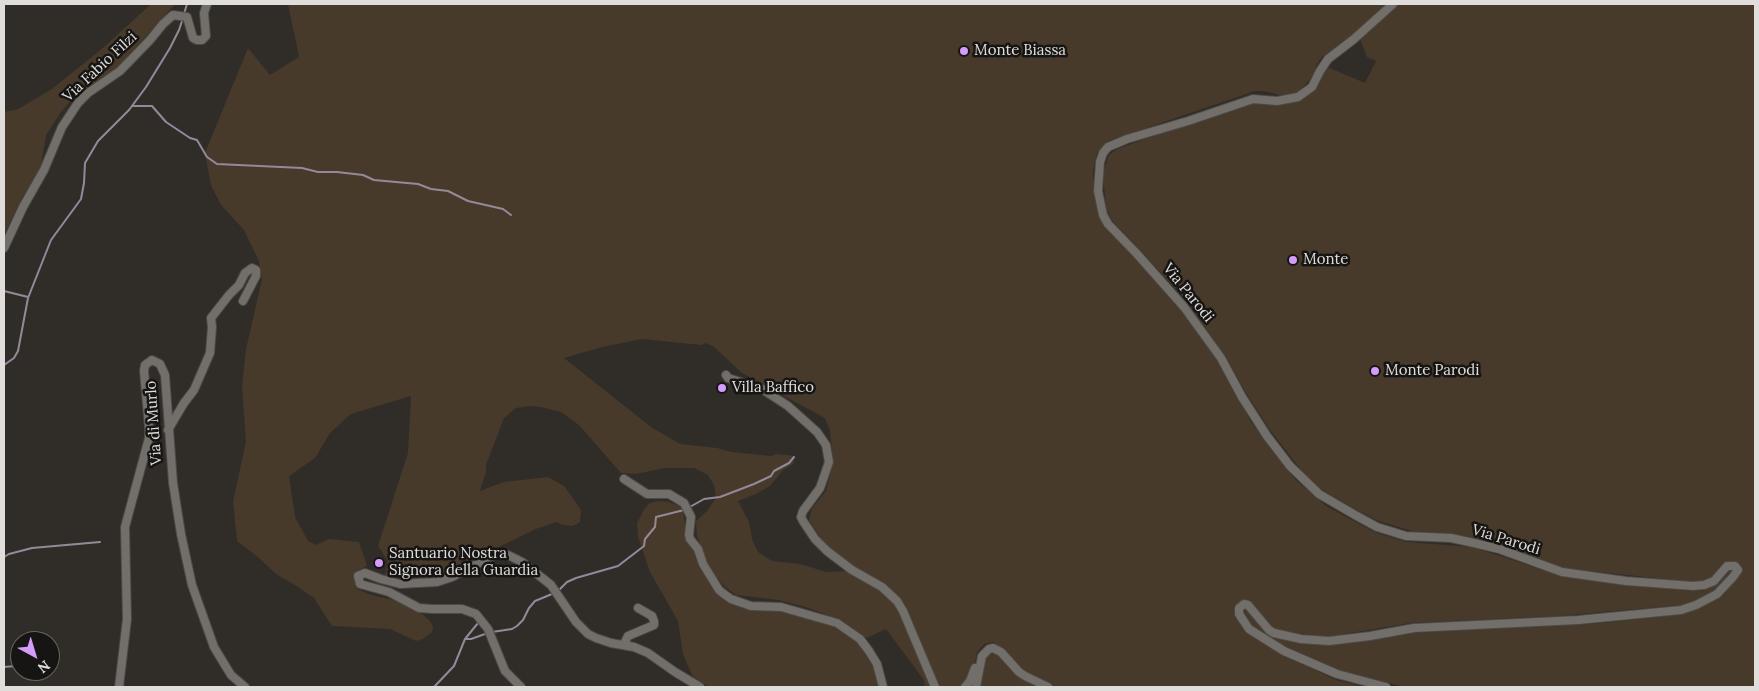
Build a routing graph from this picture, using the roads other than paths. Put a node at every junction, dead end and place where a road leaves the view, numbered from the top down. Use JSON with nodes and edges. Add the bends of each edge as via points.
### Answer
{"nodes":[{"id":1,"x":207,"y":4,"type":"edge"},
{"id":2,"x":1393,"y":4,"type":"edge"},
{"id":3,"x":4,"y":248,"type":"edge"},
{"id":4,"x":243,"y":301,"type":"dead end"},
{"id":5,"x":726,"y":375,"type":"dead end"},
{"id":6,"x":168,"y":430,"type":"junction"},
{"id":7,"x":624,"y":479,"type":"dead end"},
{"id":8,"x":638,"y":608,"type":"dead end"},
{"id":9,"x":628,"y":646,"type":"junction"},
{"id":10,"x":982,"y":656,"type":"junction"},
{"id":11,"x":119,"y":687,"type":"edge"},
{"id":12,"x":245,"y":687,"type":"edge"},
{"id":13,"x":521,"y":687,"type":"edge"},
{"id":14,"x":700,"y":687,"type":"edge"},
{"id":15,"x":883,"y":687,"type":"edge"},
{"id":16,"x":935,"y":687,"type":"edge"},
{"id":17,"x":965,"y":687,"type":"edge"},
{"id":18,"x":976,"y":687,"type":"edge"},
{"id":19,"x":1048,"y":687,"type":"edge"},
{"id":20,"x":1386,"y":687,"type":"edge"}],
"edges":[{"from":1,"to":3,"type":"street","name":"Via Fabio Filzi","via":[[204,13],[206,36],[202,40],[193,38],[187,17],[173,15],[120,72],[88,93],[71,113]]},
{"from":2,"to":20,"type":"street","name":"Via Parodi","via":[[1328,59],[1312,86],[1298,97],[1277,101],[1257,98],[1108,147],[1100,162],[1098,191],[1108,224],[1184,307],[1290,466],[1319,494],[1370,523],[1406,536],[1451,538],[1499,549],[1562,572],[1626,581],[1698,586],[1714,581],[1727,566],[1735,566],[1738,570],[1717,594],[1681,610],[1578,620],[1414,628],[1329,641],[1274,633],[1248,605],[1242,604],[1239,608],[1249,629],[1284,651],[1337,674]]},
{"from":4,"to":6,"type":"street","via":[[256,276],[256,270],[252,268],[244,273],[239,285],[211,318],[210,353],[194,390]]},
{"from":5,"to":16,"type":"street","via":[[762,389],[788,406],[817,432],[826,445],[829,462],[820,488],[801,514],[803,521],[828,551],[882,587],[897,601]]},
{"from":6,"to":11,"type":"street","name":"Via di Murlo","via":[[164,370],[152,360],[144,368],[148,438],[125,527],[127,619]]},
{"from":6,"to":12,"type":"street","name":"Via di Murlo","via":[[178,517],[192,585],[214,647],[231,675]]},
{"from":7,"to":15,"type":"street","via":[[647,494],[669,494],[684,503],[692,517],[690,539],[719,590],[731,599],[751,606],[781,607],[837,622],[869,650],[877,664]]},
{"from":8,"to":9,"type":"street","via":[[652,616],[654,625],[625,638]]},
{"from":9,"to":13,"type":"street","via":[[611,644],[588,634],[576,622],[552,585],[508,555],[491,557],[437,582],[400,584],[362,573],[357,578],[360,584],[389,592],[419,608],[473,612],[488,629],[505,671]]},
{"from":9,"to":14,"type":"street","via":[[648,653]]},
{"from":10,"to":17,"type":"street"},
{"from":10,"to":18,"type":"street"},
{"from":10,"to":19,"type":"street","via":[[989,649],[996,649],[1019,672]]}]}
